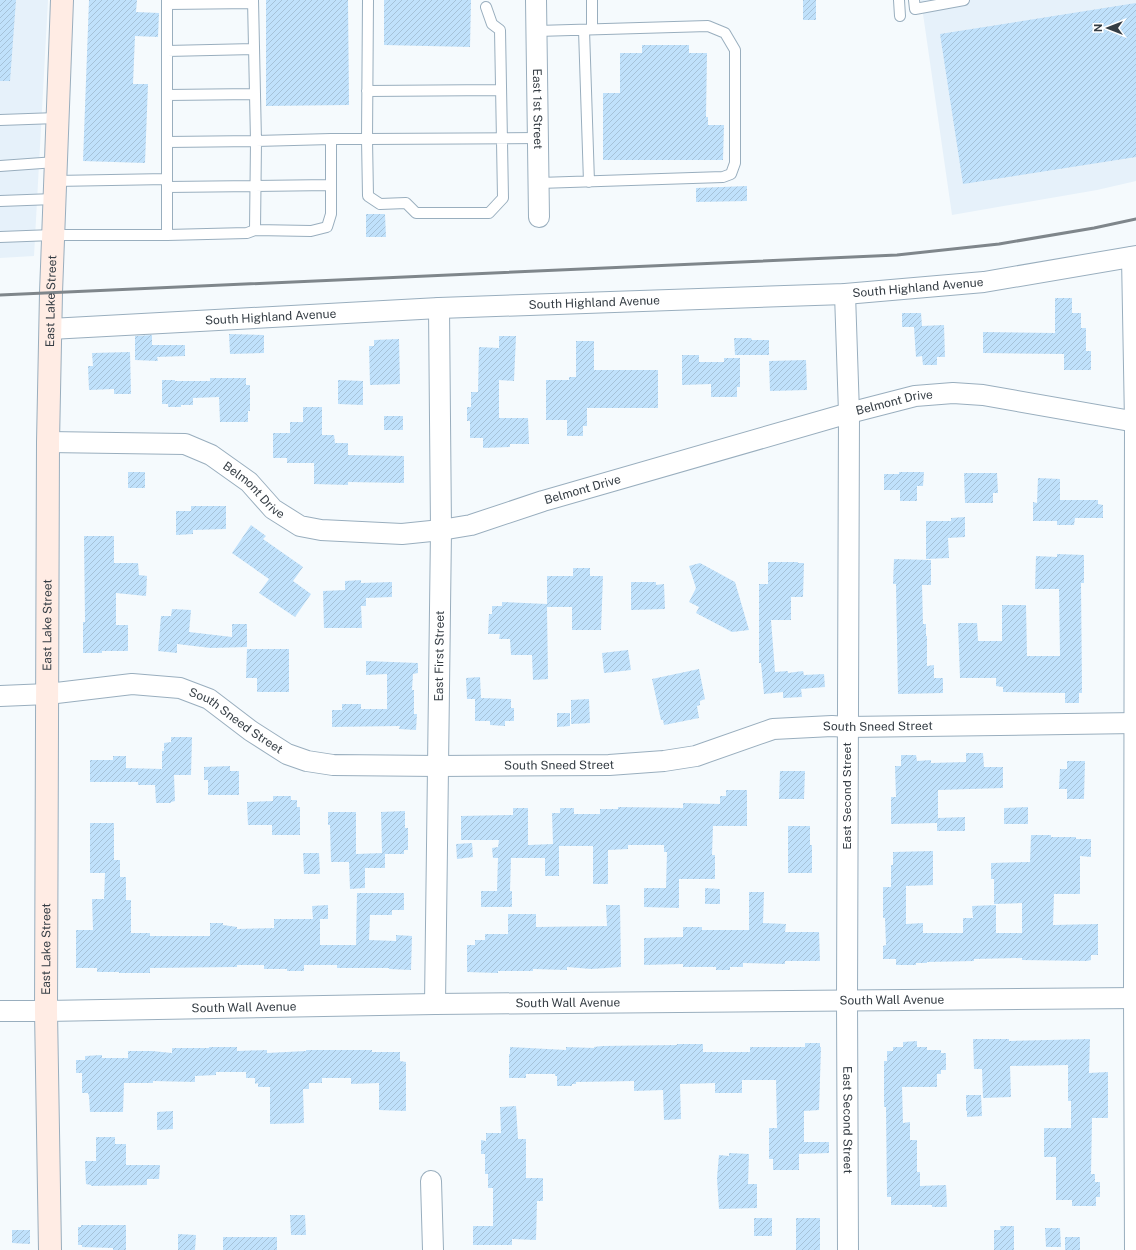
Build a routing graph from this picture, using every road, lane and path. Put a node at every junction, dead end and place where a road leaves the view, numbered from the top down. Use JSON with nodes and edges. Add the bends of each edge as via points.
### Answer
{"nodes":[{"id":1,"x":62,"y":0,"type":"edge"},
{"id":2,"x":368,"y":0,"type":"edge"},
{"id":3,"x":536,"y":0,"type":"edge"},
{"id":4,"x":592,"y":0,"type":"edge"},
{"id":5,"x":899,"y":0,"type":"edge"},
{"id":6,"x":914,"y":0,"type":"edge"},
{"id":7,"x":964,"y":0,"type":"edge"},
{"id":8,"x":167,"y":2,"type":"edge"},
{"id":9,"x":253,"y":2,"type":"edge"},
{"id":10,"x":486,"y":7,"type":"dead end"},
{"id":11,"x":900,"y":16,"type":"dead end"},
{"id":12,"x":588,"y":30,"type":"junction"},
{"id":13,"x":537,"y":31,"type":"junction"},
{"id":14,"x":254,"y":49,"type":"junction"},
{"id":15,"x":167,"y":51,"type":"junction"},
{"id":16,"x":500,"y":90,"type":"junction"},
{"id":17,"x":368,"y":91,"type":"junction"},
{"id":18,"x":255,"y":94,"type":"junction"},
{"id":19,"x":167,"y":95,"type":"junction"},
{"id":20,"x":58,"y":118,"type":"junction"},
{"id":21,"x":0,"y":120,"type":"edge"},
{"id":22,"x":502,"y":138,"type":"junction"},
{"id":23,"x":538,"y":138,"type":"junction"},
{"id":24,"x":331,"y":139,"type":"junction"},
{"id":25,"x":368,"y":139,"type":"junction"},
{"id":26,"x":256,"y":141,"type":"junction"},
{"id":27,"x":167,"y":142,"type":"junction"},
{"id":28,"x":0,"y":166,"type":"edge"},
{"id":29,"x":55,"y":181,"type":"junction"},
{"id":30,"x":588,"y":182,"type":"junction"},
{"id":31,"x":167,"y":183,"type":"junction"},
{"id":32,"x":539,"y":183,"type":"junction"},
{"id":33,"x":331,"y":185,"type":"junction"},
{"id":34,"x":256,"y":186,"type":"junction"},
{"id":35,"x":0,"y":201,"type":"edge"},
{"id":36,"x":539,"y":217,"type":"dead end"},
{"id":37,"x":255,"y":230,"type":"junction"},
{"id":38,"x":53,"y":235,"type":"junction"},
{"id":39,"x":167,"y":235,"type":"junction"},
{"id":40,"x":0,"y":237,"type":"edge"},
{"id":41,"x":1134,"y":256,"type":"edge"},
{"id":42,"x":845,"y":294,"type":"junction"},
{"id":43,"x":438,"y":308,"type":"junction"},
{"id":44,"x":50,"y":329,"type":"junction"},
{"id":45,"x":849,"y":413,"type":"junction"},
{"id":46,"x":1135,"y":422,"type":"edge"},
{"id":47,"x":48,"y":442,"type":"junction"},
{"id":48,"x":441,"y":530,"type":"junction"},
{"id":49,"x":48,"y":694,"type":"junction"},
{"id":50,"x":0,"y":696,"type":"edge"},
{"id":51,"x":1135,"y":723,"type":"edge"},
{"id":52,"x":847,"y":727,"type":"junction"},
{"id":53,"x":438,"y":766,"type":"junction"},
{"id":54,"x":1135,"y":998,"type":"edge"},
{"id":55,"x":847,"y":1000,"type":"junction"},
{"id":56,"x":435,"y":1004,"type":"junction"},
{"id":57,"x":0,"y":1011,"type":"edge"},
{"id":58,"x":46,"y":1011,"type":"junction"},
{"id":59,"x":431,"y":1181,"type":"dead end"},
{"id":60,"x":50,"y":1250,"type":"edge"},
{"id":61,"x":433,"y":1250,"type":"edge"},
{"id":62,"x":848,"y":1250,"type":"edge"},
{"id":63,"x":1135,"y":1250,"type":"edge"}],
"edges":[{"from":1,"to":20,"type":"street","name":"East Lake Street"},
{"from":2,"to":17,"type":"lane"},
{"from":3,"to":13,"type":"street","name":"East 1st Street"},
{"from":4,"to":12,"type":"lane"},
{"from":5,"to":11,"type":"lane"},
{"from":6,"to":7,"type":"lane","via":[[915,8]]},
{"from":8,"to":9,"type":"lane"},
{"from":8,"to":15,"type":"lane"},
{"from":9,"to":14,"type":"lane"},
{"from":10,"to":16,"type":"lane","via":[[492,24],[500,30]]},
{"from":12,"to":13,"type":"lane"},
{"from":12,"to":30,"type":"lane"},
{"from":12,"to":30,"type":"lane","via":[[708,26],[725,33],[735,50],[735,163],[731,174],[723,177]]},
{"from":13,"to":23,"type":"street","name":"East 1st Street"},
{"from":14,"to":15,"type":"lane"},
{"from":14,"to":18,"type":"lane"},
{"from":15,"to":19,"type":"lane"},
{"from":16,"to":17,"type":"lane"},
{"from":16,"to":22,"type":"lane"},
{"from":17,"to":25,"type":"lane"},
{"from":18,"to":19,"type":"lane"},
{"from":18,"to":26,"type":"lane"},
{"from":19,"to":27,"type":"lane"},
{"from":20,"to":21,"type":"lane"},
{"from":20,"to":29,"type":"street","name":"East Lake Street"},
{"from":22,"to":23,"type":"lane"},
{"from":22,"to":25,"type":"lane"},
{"from":22,"to":25,"type":"lane","via":[[503,198],[489,213],[416,213],[406,203],[380,204],[368,196]]},
{"from":23,"to":32,"type":"street","name":"East 1st Street"},
{"from":24,"to":25,"type":"lane"},
{"from":24,"to":26,"type":"lane"},
{"from":24,"to":33,"type":"lane"},
{"from":26,"to":27,"type":"lane"},
{"from":26,"to":34,"type":"lane"},
{"from":27,"to":31,"type":"lane"},
{"from":28,"to":29,"type":"lane"},
{"from":29,"to":31,"type":"lane"},
{"from":29,"to":35,"type":"lane"},
{"from":29,"to":38,"type":"street","name":"East Lake Street"},
{"from":30,"to":32,"type":"lane"},
{"from":31,"to":34,"type":"lane"},
{"from":31,"to":39,"type":"lane"},
{"from":32,"to":36,"type":"street","name":"East 1st Street"},
{"from":33,"to":34,"type":"lane"},
{"from":33,"to":37,"type":"lane","via":[[331,214],[327,227],[311,231]]},
{"from":34,"to":37,"type":"lane"},
{"from":37,"to":39,"type":"lane","via":[[247,233]]},
{"from":38,"to":39,"type":"lane"},
{"from":38,"to":40,"type":"lane"},
{"from":38,"to":44,"type":"street","name":"East Lake Street"},
{"from":41,"to":42,"type":"street","name":"South Highland Avenue","via":[[984,282]]},
{"from":41,"to":46,"type":"street"},
{"from":42,"to":43,"type":"street","name":"South Highland Avenue"},
{"from":42,"to":45,"type":"street","name":"East Second Street"},
{"from":43,"to":44,"type":"street","name":"South Highland Avenue"},
{"from":43,"to":48,"type":"street","name":"East First Street"},
{"from":44,"to":47,"type":"street","name":"East Lake Street"},
{"from":45,"to":46,"type":"street","name":"Belmont Drive","via":[[915,396],[953,393],[983,395]]},
{"from":45,"to":48,"type":"street","name":"Belmont Drive","via":[[543,501],[471,525]]},
{"from":45,"to":52,"type":"street","name":"East Second Street"},
{"from":46,"to":51,"type":"street"},
{"from":47,"to":48,"type":"street","name":"Belmont Drive","via":[[184,444],[211,455],[249,482],[273,509],[300,526],[321,530],[402,534]]},
{"from":47,"to":49,"type":"street","name":"East Lake Street"},
{"from":48,"to":53,"type":"street","name":"East First Street"},
{"from":49,"to":50,"type":"street","name":"South Sneed Street"},
{"from":49,"to":53,"type":"street","name":"South Sneed Street","via":[[132,684],[180,688],[209,699],[287,754],[307,761],[333,765]]},
{"from":49,"to":58,"type":"street","name":"East Lake Street"},
{"from":51,"to":52,"type":"street","name":"South Sneed Street"},
{"from":51,"to":54,"type":"street"},
{"from":52,"to":53,"type":"street","name":"South Sneed Street","via":[[773,730],[696,756],[664,761],[608,765]]},
{"from":52,"to":55,"type":"street","name":"East Second Street"},
{"from":53,"to":56,"type":"street","name":"East First Street"},
{"from":54,"to":55,"type":"street","name":"South Wall Avenue"},
{"from":54,"to":63,"type":"street"},
{"from":55,"to":56,"type":"street","name":"South Wall Avenue"},
{"from":55,"to":62,"type":"street","name":"East Second Street"},
{"from":56,"to":58,"type":"street","name":"South Wall Avenue"},
{"from":57,"to":58,"type":"street","name":"South Wall Avenue"},
{"from":58,"to":60,"type":"street","name":"East Lake Street"},
{"from":59,"to":61,"type":"street"}]}
